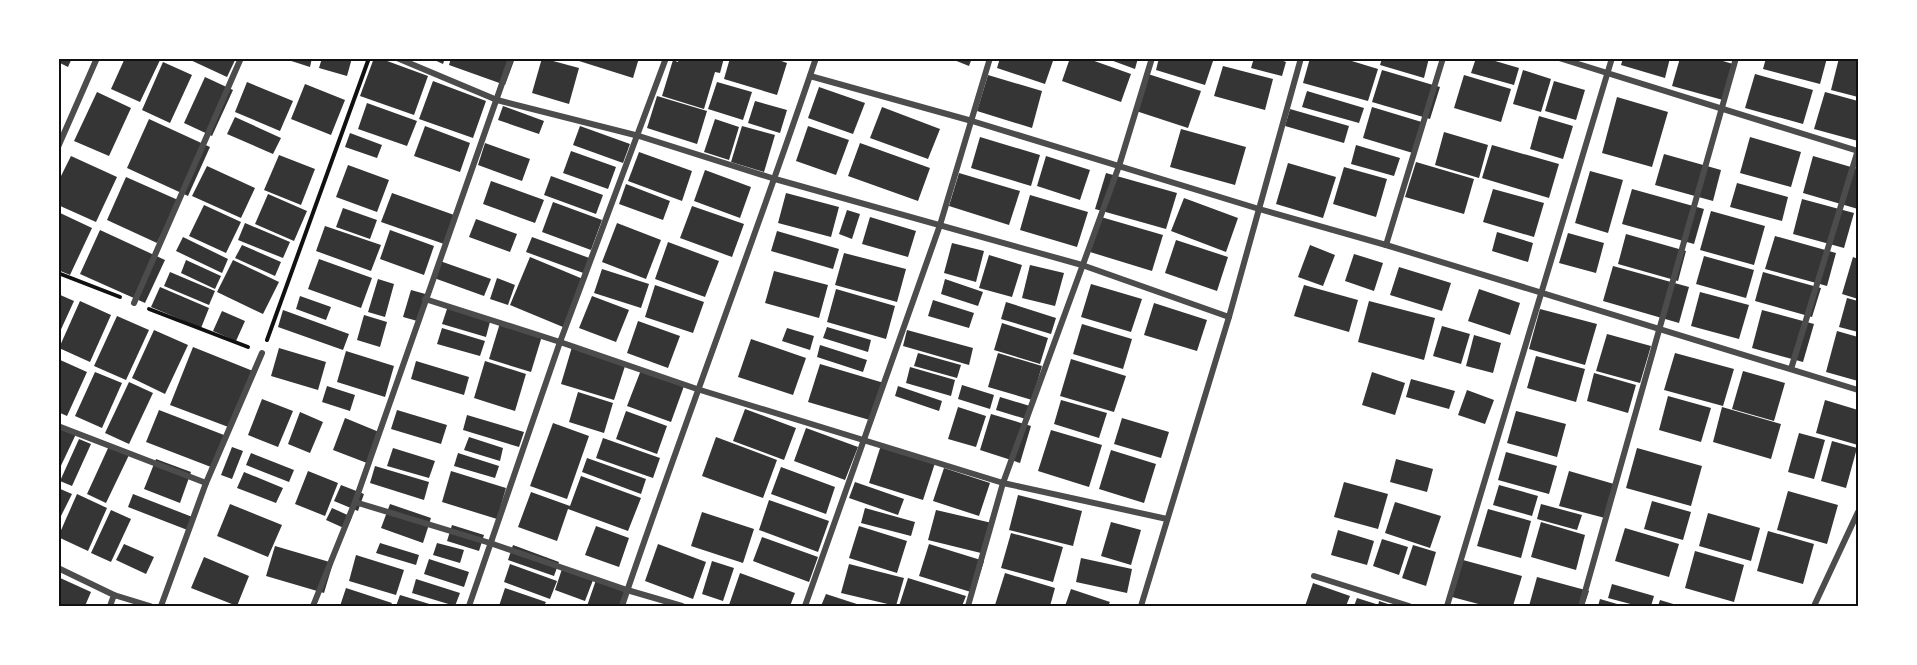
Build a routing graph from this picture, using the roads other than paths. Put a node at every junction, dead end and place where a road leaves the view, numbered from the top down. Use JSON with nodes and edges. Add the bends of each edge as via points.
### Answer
{"nodes":[{"id":1,"x":97,"y":58,"type":"edge"},
{"id":2,"x":241,"y":58,"type":"edge"},
{"id":3,"x":397,"y":58,"type":"edge"},
{"id":4,"x":511,"y":58,"type":"edge"},
{"id":5,"x":666,"y":58,"type":"edge"},
{"id":6,"x":816,"y":58,"type":"edge"},
{"id":7,"x":990,"y":58,"type":"edge"},
{"id":8,"x":1152,"y":58,"type":"edge"},
{"id":9,"x":1301,"y":58,"type":"edge"},
{"id":10,"x":1443,"y":58,"type":"edge"},
{"id":11,"x":1559,"y":58,"type":"edge"},
{"id":12,"x":1612,"y":58,"type":"edge"},
{"id":13,"x":1736,"y":58,"type":"edge"},
{"id":14,"x":1608,"y":73,"type":"junction"},
{"id":15,"x":810,"y":76,"type":"junction"},
{"id":16,"x":497,"y":100,"type":"junction"},
{"id":17,"x":1721,"y":107,"type":"junction"},
{"id":18,"x":972,"y":121,"type":"junction"},
{"id":19,"x":639,"y":136,"type":"junction"},
{"id":20,"x":58,"y":147,"type":"edge"},
{"id":21,"x":1858,"y":151,"type":"edge"},
{"id":22,"x":1119,"y":166,"type":"junction"},
{"id":23,"x":775,"y":179,"type":"junction"},
{"id":24,"x":1259,"y":209,"type":"junction"},
{"id":25,"x":940,"y":225,"type":"junction"},
{"id":26,"x":1386,"y":245,"type":"junction"},
{"id":27,"x":1082,"y":265,"type":"junction"},
{"id":28,"x":1543,"y":293,"type":"junction"},
{"id":29,"x":425,"y":299,"type":"junction"},
{"id":30,"x":134,"y":303,"type":"road end"},
{"id":31,"x":1229,"y":317,"type":"junction"},
{"id":32,"x":1658,"y":328,"type":"junction"},
{"id":33,"x":560,"y":342,"type":"junction"},
{"id":34,"x":262,"y":353,"type":"road end"},
{"id":35,"x":1791,"y":369,"type":"junction"},
{"id":36,"x":697,"y":389,"type":"junction"},
{"id":37,"x":1858,"y":390,"type":"edge"},
{"id":38,"x":58,"y":426,"type":"edge"},
{"id":39,"x":864,"y":440,"type":"junction"},
{"id":40,"x":206,"y":483,"type":"junction"},
{"id":41,"x":1003,"y":483,"type":"junction"},
{"id":42,"x":355,"y":502,"type":"junction"},
{"id":43,"x":1858,"y":512,"type":"edge"},
{"id":44,"x":1167,"y":519,"type":"junction"},
{"id":45,"x":490,"y":543,"type":"junction"},
{"id":46,"x":58,"y":568,"type":"edge"},
{"id":47,"x":1314,"y":576,"type":"dead end"},
{"id":48,"x":627,"y":590,"type":"junction"},
{"id":49,"x":114,"y":595,"type":"junction"},
{"id":50,"x":110,"y":606,"type":"edge"},
{"id":51,"x":150,"y":606,"type":"edge"},
{"id":52,"x":161,"y":606,"type":"edge"},
{"id":53,"x":313,"y":606,"type":"edge"},
{"id":54,"x":469,"y":606,"type":"edge"},
{"id":55,"x":622,"y":606,"type":"edge"},
{"id":56,"x":682,"y":606,"type":"edge"},
{"id":57,"x":805,"y":606,"type":"edge"},
{"id":58,"x":968,"y":606,"type":"edge"},
{"id":59,"x":1141,"y":606,"type":"edge"},
{"id":60,"x":1409,"y":606,"type":"edge"},
{"id":61,"x":1447,"y":606,"type":"edge"},
{"id":62,"x":1581,"y":606,"type":"edge"},
{"id":63,"x":1814,"y":606,"type":"edge"}],
"edges":[{"from":1,"to":20,"type":"street"},
{"from":2,"to":30,"type":"street"},
{"from":3,"to":16,"type":"street"},
{"from":4,"to":16,"type":"street"},
{"from":5,"to":19,"type":"street"},
{"from":6,"to":15,"type":"street"},
{"from":7,"to":18,"type":"street"},
{"from":8,"to":22,"type":"street"},
{"from":9,"to":24,"type":"street"},
{"from":10,"to":26,"type":"street"},
{"from":11,"to":14,"type":"street"},
{"from":12,"to":14,"type":"street"},
{"from":13,"to":17,"type":"street"},
{"from":14,"to":17,"type":"street"},
{"from":14,"to":28,"type":"street"},
{"from":15,"to":18,"type":"street"},
{"from":15,"to":23,"type":"street"},
{"from":16,"to":19,"type":"street"},
{"from":16,"to":29,"type":"street"},
{"from":17,"to":21,"type":"street"},
{"from":17,"to":32,"type":"street"},
{"from":18,"to":22,"type":"street"},
{"from":18,"to":25,"type":"street"},
{"from":19,"to":23,"type":"street"},
{"from":19,"to":33,"type":"street"},
{"from":21,"to":35,"type":"street"},
{"from":22,"to":24,"type":"street"},
{"from":22,"to":27,"type":"street"},
{"from":23,"to":25,"type":"street"},
{"from":23,"to":36,"type":"street"},
{"from":24,"to":26,"type":"street"},
{"from":24,"to":31,"type":"street"},
{"from":25,"to":27,"type":"street"},
{"from":25,"to":39,"type":"street"},
{"from":26,"to":28,"type":"street"},
{"from":27,"to":31,"type":"street"},
{"from":27,"to":41,"type":"street"},
{"from":28,"to":32,"type":"street"},
{"from":28,"to":61,"type":"street"},
{"from":29,"to":33,"type":"street"},
{"from":29,"to":42,"type":"street"},
{"from":31,"to":44,"type":"street"},
{"from":32,"to":35,"type":"street"},
{"from":32,"to":62,"type":"street"},
{"from":33,"to":36,"type":"street"},
{"from":33,"to":45,"type":"street"},
{"from":34,"to":40,"type":"street"},
{"from":35,"to":37,"type":"street"},
{"from":36,"to":39,"type":"street"},
{"from":36,"to":48,"type":"street"},
{"from":38,"to":40,"type":"street"},
{"from":39,"to":41,"type":"street"},
{"from":39,"to":57,"type":"street"},
{"from":40,"to":52,"type":"street"},
{"from":41,"to":44,"type":"street"},
{"from":41,"to":58,"type":"street"},
{"from":42,"to":45,"type":"street"},
{"from":42,"to":53,"type":"street"},
{"from":43,"to":63,"type":"street"},
{"from":44,"to":59,"type":"street"},
{"from":45,"to":48,"type":"street"},
{"from":45,"to":54,"type":"street"},
{"from":46,"to":49,"type":"street"},
{"from":47,"to":60,"type":"street"},
{"from":48,"to":55,"type":"street"},
{"from":48,"to":56,"type":"street"},
{"from":49,"to":50,"type":"street"},
{"from":49,"to":51,"type":"street"}]}
